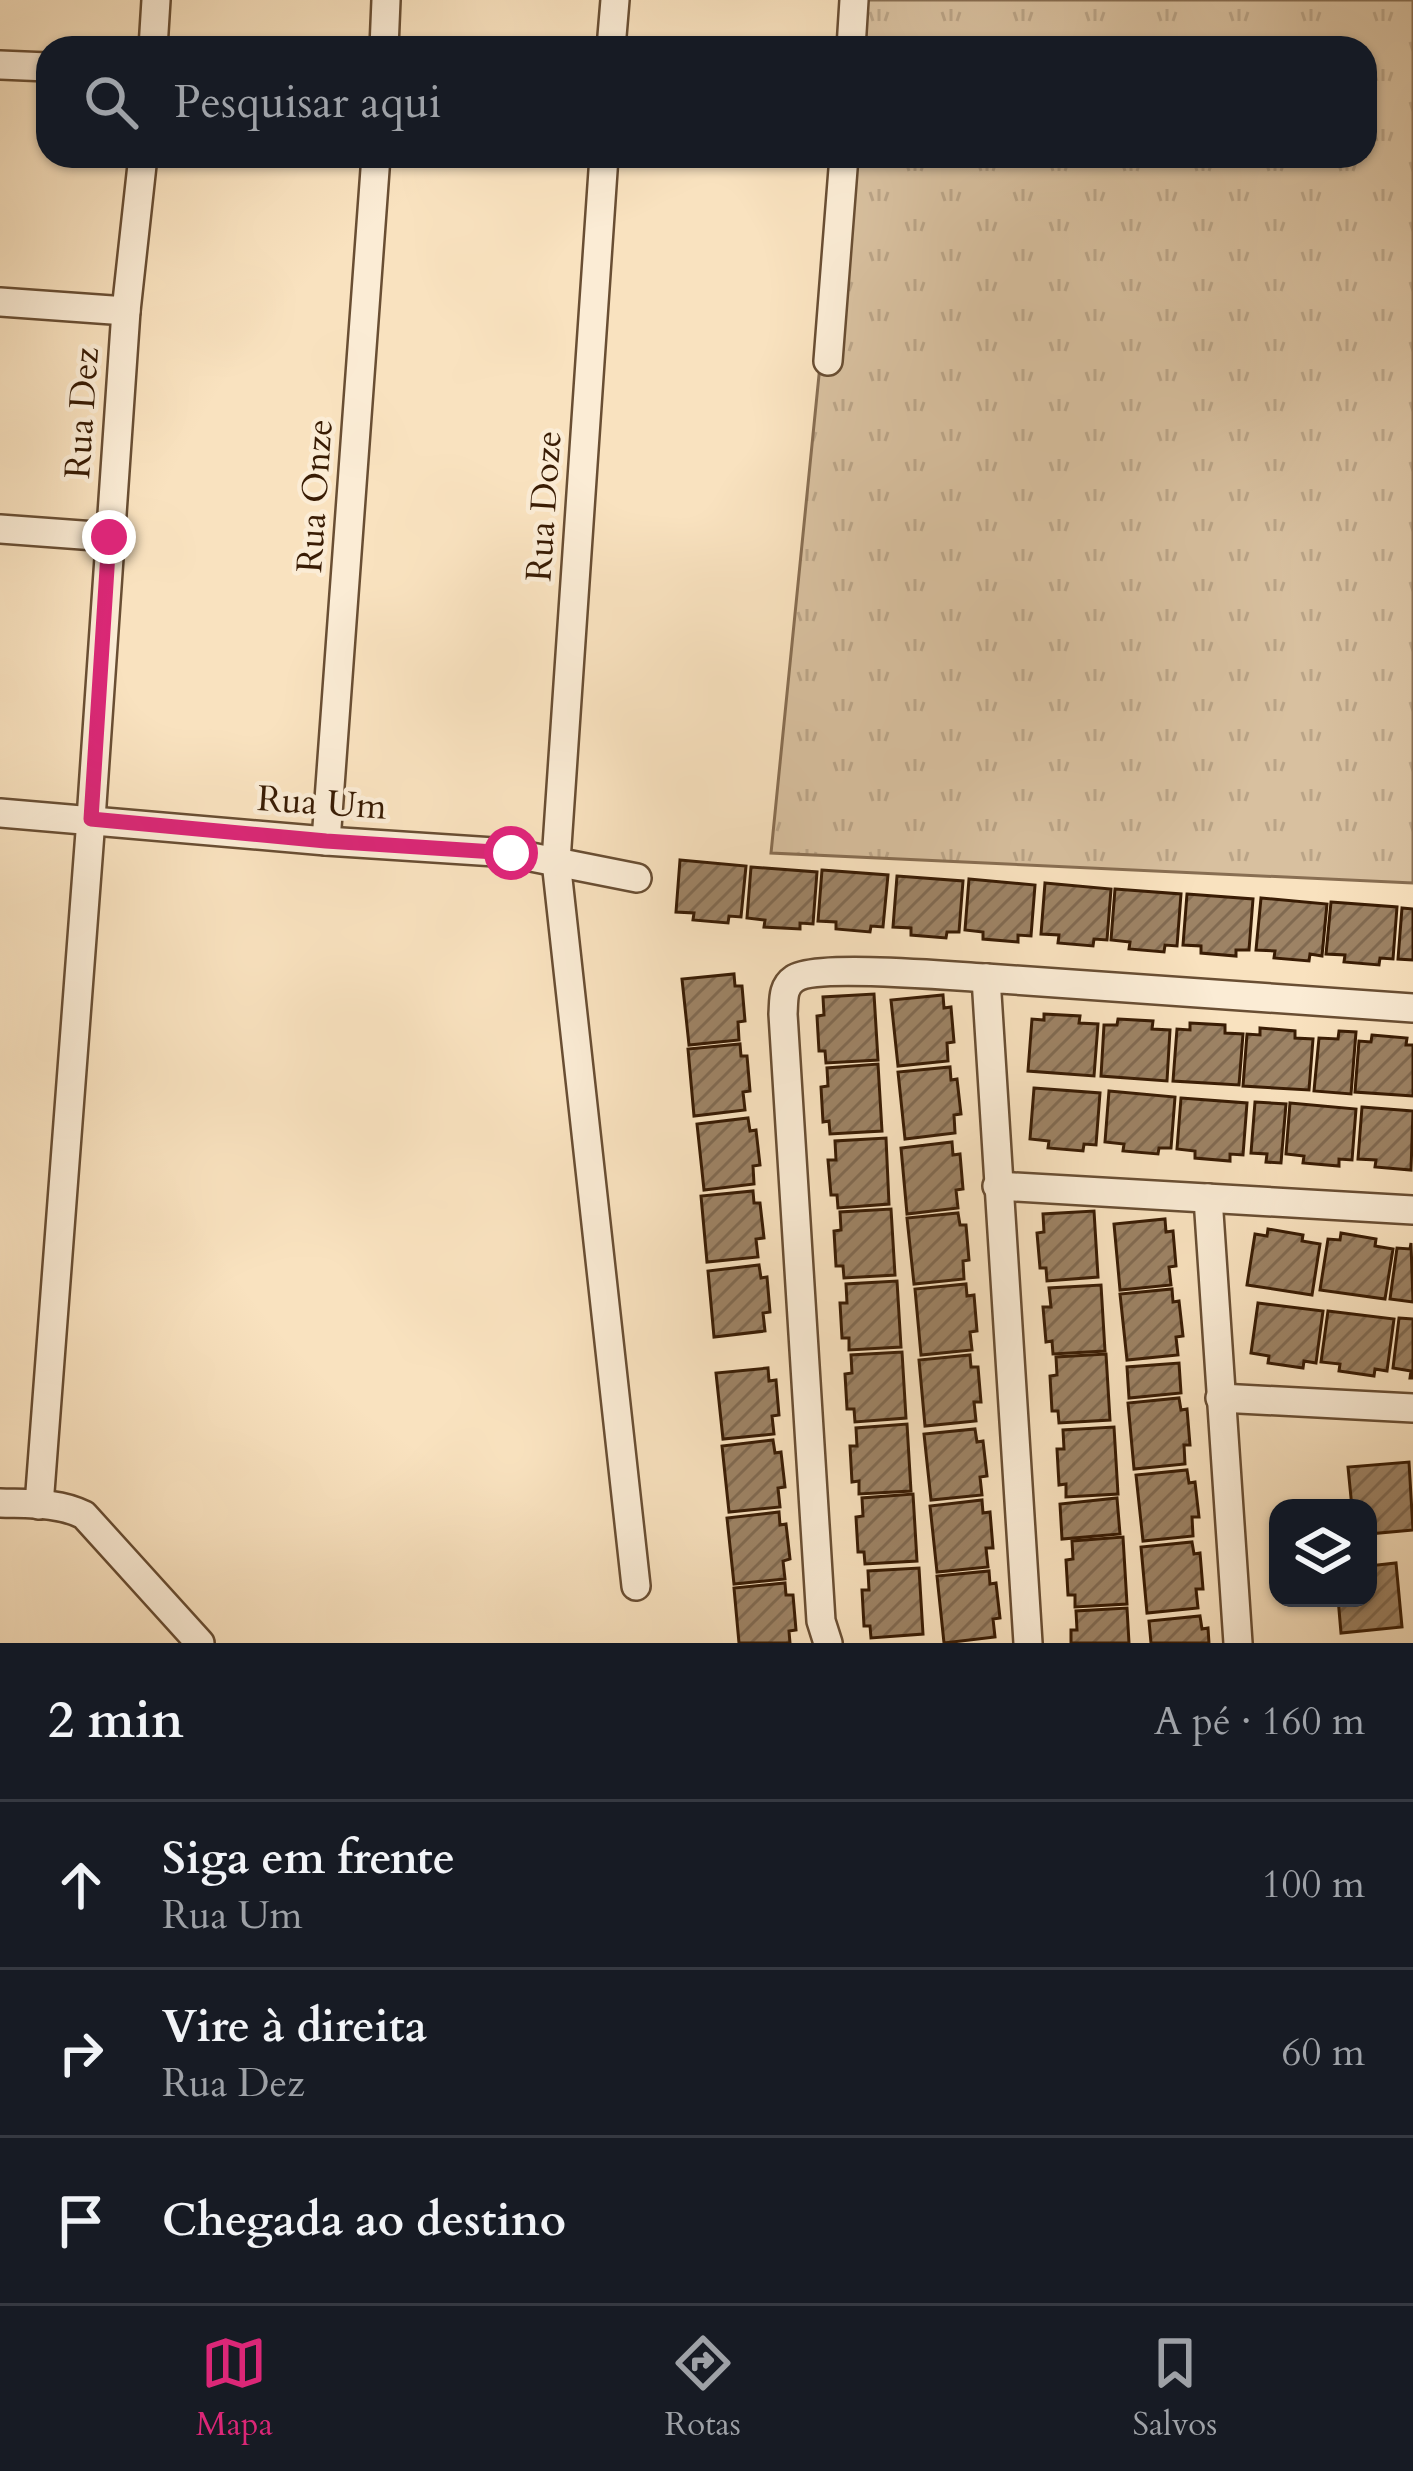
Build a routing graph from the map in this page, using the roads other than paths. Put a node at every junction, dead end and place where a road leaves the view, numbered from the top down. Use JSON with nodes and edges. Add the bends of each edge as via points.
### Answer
{"nodes":[{"id":1,"x":156,"y":0,"type":"edge"},
{"id":2,"x":386,"y":0,"type":"edge"},
{"id":3,"x":615,"y":0,"type":"edge"},
{"id":4,"x":854,"y":0,"type":"edge"},
{"id":5,"x":154,"y":36,"type":"edge"},
{"id":6,"x":384,"y":36,"type":"edge"},
{"id":7,"x":612,"y":36,"type":"edge"},
{"id":8,"x":852,"y":36,"type":"edge"},
{"id":9,"x":0,"y":65,"type":"edge"},
{"id":10,"x":36,"y":66,"type":"edge"},
{"id":11,"x":141,"y":168,"type":"edge"},
{"id":12,"x":375,"y":168,"type":"edge"},
{"id":13,"x":603,"y":168,"type":"edge"},
{"id":14,"x":843,"y":168,"type":"edge"},
{"id":15,"x":0,"y":302,"type":"edge"},
{"id":16,"x":126,"y":311,"type":"junction"},
{"id":17,"x":828,"y":361,"type":"dead end"},
{"id":18,"x":0,"y":529,"type":"edge"},
{"id":19,"x":109,"y":537,"type":"junction"},
{"id":20,"x":0,"y":813,"type":"edge"},
{"id":21,"x":91,"y":819,"type":"junction"},
{"id":22,"x":326,"y":841,"type":"junction"},
{"id":23,"x":556,"y":862,"type":"junction"},
{"id":24,"x":638,"y":878,"type":"dead end"},
{"id":25,"x":986,"y":978,"type":"junction"},
{"id":26,"x":1413,"y":1008,"type":"edge"},
{"id":27,"x":998,"y":1186,"type":"junction"},
{"id":28,"x":1208,"y":1198,"type":"junction"},
{"id":29,"x":1413,"y":1210,"type":"edge"},
{"id":30,"x":1220,"y":1398,"type":"junction"},
{"id":31,"x":1413,"y":1408,"type":"edge"},
{"id":32,"x":0,"y":1503,"type":"edge"},
{"id":33,"x":39,"y":1505,"type":"junction"},
{"id":34,"x":636,"y":1586,"type":"dead end"},
{"id":35,"x":1236,"y":1609,"type":"junction"},
{"id":36,"x":200,"y":1643,"type":"edge"},
{"id":37,"x":828,"y":1643,"type":"edge"},
{"id":38,"x":1028,"y":1643,"type":"edge"},
{"id":39,"x":1238,"y":1643,"type":"edge"},
{"id":40,"x":1257,"y":1643,"type":"edge"}],
"edges":[{"from":1,"to":5,"type":"street"},
{"from":2,"to":6,"type":"street"},
{"from":3,"to":7,"type":"street"},
{"from":4,"to":8,"type":"street"},
{"from":9,"to":10,"type":"street"},
{"from":11,"to":16,"type":"street","name":"Rua Dez"},
{"from":12,"to":22,"type":"street","name":"Rua Onze"},
{"from":13,"to":23,"type":"street","name":"Rua Doze"},
{"from":14,"to":17,"type":"street"},
{"from":15,"to":16,"type":"street"},
{"from":16,"to":19,"type":"street","name":"Rua Dez"},
{"from":18,"to":19,"type":"street"},
{"from":19,"to":21,"type":"street","name":"Rua Dez"},
{"from":20,"to":21,"type":"street","name":"Rua Um"},
{"from":21,"to":22,"type":"street","name":"Rua Um"},
{"from":21,"to":33,"type":"street","name":"Rua Dez"},
{"from":22,"to":23,"type":"street","name":"Rua Um"},
{"from":23,"to":24,"type":"street","name":"Rua Um"},
{"from":23,"to":34,"type":"street","name":"Rua Doze"},
{"from":25,"to":26,"type":"street"},
{"from":25,"to":27,"type":"street"},
{"from":25,"to":37,"type":"street","via":[[824,971],[796,976],[784,989]]},
{"from":27,"to":28,"type":"street"},
{"from":27,"to":38,"type":"street"},
{"from":28,"to":29,"type":"street"},
{"from":28,"to":30,"type":"street"},
{"from":30,"to":31,"type":"street"},
{"from":30,"to":35,"type":"street"},
{"from":32,"to":33,"type":"street"},
{"from":33,"to":36,"type":"street","via":[[84,1515]]},
{"from":35,"to":39,"type":"street"},
{"from":35,"to":40,"type":"street"}]}
